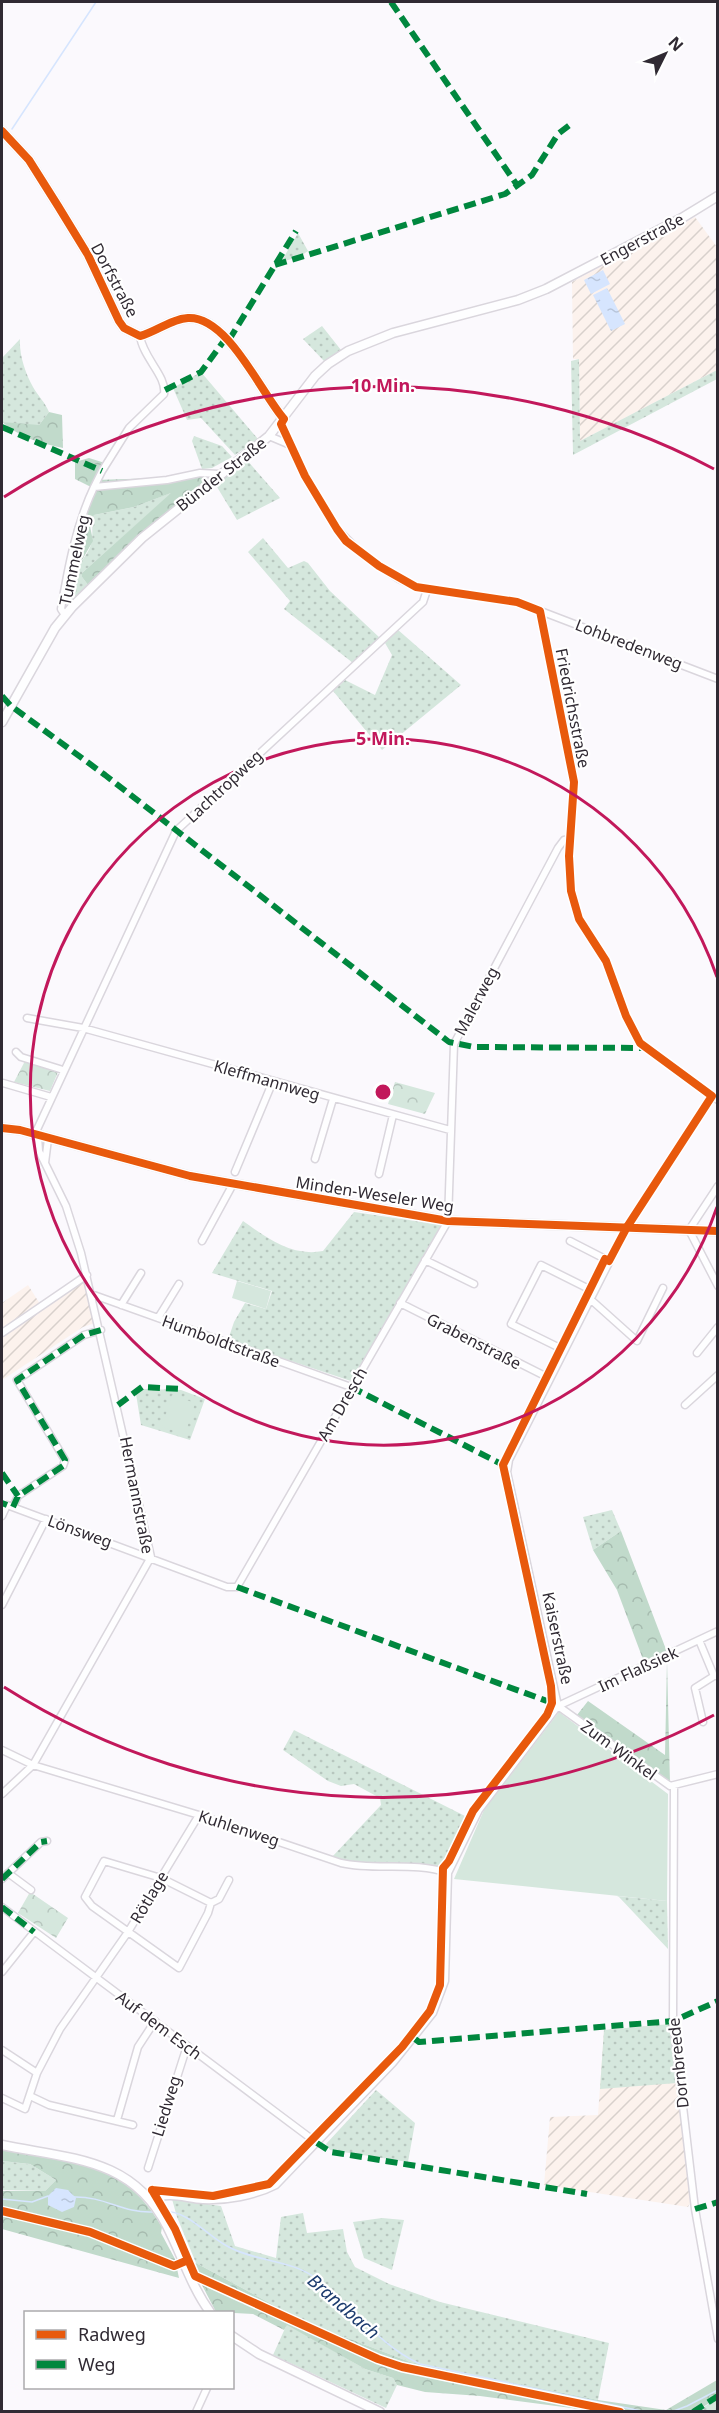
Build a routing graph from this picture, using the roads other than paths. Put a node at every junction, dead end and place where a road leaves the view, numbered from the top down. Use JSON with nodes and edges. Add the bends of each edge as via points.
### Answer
{"nodes":[{"id":1,"x":2,"y":130,"type":"edge"},
{"id":2,"x":717,"y":196,"type":"edge"},
{"id":3,"x":565,"y":281,"type":"joint"},
{"id":4,"x":140,"y":336,"type":"junction"},
{"id":5,"x":283,"y":421,"type":"junction"},
{"id":6,"x":269,"y":436,"type":"junction"},
{"id":7,"x":288,"y":444,"type":"junction"},
{"id":8,"x":219,"y":474,"type":"junction"},
{"id":9,"x":94,"y":487,"type":"junction"},
{"id":10,"x":427,"y":590,"type":"junction"},
{"id":11,"x":540,"y":611,"type":"junction"},
{"id":12,"x":65,"y":615,"type":"junction"},
{"id":13,"x":717,"y":679,"type":"edge"},
{"id":14,"x":2,"y":722,"type":"edge"},
{"id":15,"x":570,"y":839,"type":"junction"},
{"id":16,"x":27,"y":1018,"type":"dead end"},
{"id":17,"x":83,"y":1028,"type":"junction"},
{"id":18,"x":16,"y":1052,"type":"dead end"},
{"id":19,"x":63,"y":1070,"type":"junction"},
{"id":20,"x":273,"y":1081,"type":"junction"},
{"id":21,"x":3,"y":1083,"type":"edge"},
{"id":22,"x":51,"y":1097,"type":"junction"},
{"id":23,"x":715,"y":1098,"type":"edge"},
{"id":24,"x":333,"y":1099,"type":"junction"},
{"id":25,"x":393,"y":1115,"type":"junction"},
{"id":26,"x":3,"y":1128,"type":"edge"},
{"id":27,"x":450,"y":1130,"type":"junction"},
{"id":28,"x":36,"y":1136,"type":"junction"},
{"id":29,"x":48,"y":1139,"type":"junction"},
{"id":30,"x":315,"y":1159,"type":"dead end"},
{"id":31,"x":45,"y":1164,"type":"junction"},
{"id":32,"x":235,"y":1172,"type":"dead end"},
{"id":33,"x":380,"y":1174,"type":"dead end"},
{"id":34,"x":233,"y":1184,"type":"junction"},
{"id":35,"x":717,"y":1186,"type":"edge"},
{"id":36,"x":448,"y":1221,"type":"junction"},
{"id":37,"x":627,"y":1227,"type":"junction"},
{"id":38,"x":689,"y":1230,"type":"junction"},
{"id":39,"x":717,"y":1231,"type":"edge"},
{"id":40,"x":202,"y":1241,"type":"dead end"},
{"id":41,"x":570,"y":1241,"type":"dead end"},
{"id":42,"x":425,"y":1260,"type":"junction"},
{"id":43,"x":609,"y":1261,"type":"junction"},
{"id":44,"x":141,"y":1273,"type":"dead end"},
{"id":45,"x":87,"y":1275,"type":"junction"},
{"id":46,"x":179,"y":1284,"type":"dead end"},
{"id":47,"x":474,"y":1284,"type":"dead end"},
{"id":48,"x":717,"y":1286,"type":"edge"},
{"id":49,"x":663,"y":1288,"type":"dead end"},
{"id":50,"x":593,"y":1291,"type":"junction"},
{"id":51,"x":91,"y":1294,"type":"junction"},
{"id":52,"x":590,"y":1299,"type":"junction"},
{"id":53,"x":400,"y":1303,"type":"junction"},
{"id":54,"x":122,"y":1305,"type":"junction"},
{"id":55,"x":158,"y":1318,"type":"junction"},
{"id":56,"x":717,"y":1327,"type":"edge"},
{"id":57,"x":101,"y":1330,"type":"junction"},
{"id":58,"x":2,"y":1333,"type":"edge"},
{"id":59,"x":564,"y":1350,"type":"junction"},
{"id":60,"x":697,"y":1353,"type":"dead end"},
{"id":61,"x":717,"y":1375,"type":"edge"},
{"id":62,"x":549,"y":1378,"type":"junction"},
{"id":63,"x":351,"y":1388,"type":"junction"},
{"id":64,"x":685,"y":1405,"type":"dead end"},
{"id":65,"x":10,"y":1506,"type":"junction"},
{"id":66,"x":2,"y":1516,"type":"edge"},
{"id":67,"x":46,"y":1519,"type":"junction"},
{"id":68,"x":152,"y":1557,"type":"junction"},
{"id":69,"x":237,"y":1587,"type":"joint"},
{"id":70,"x":2,"y":1605,"type":"edge"},
{"id":71,"x":717,"y":1631,"type":"edge"},
{"id":72,"x":699,"y":1640,"type":"junction"},
{"id":73,"x":716,"y":1676,"type":"edge"},
{"id":74,"x":558,"y":1706,"type":"junction"},
{"id":75,"x":703,"y":1722,"type":"dead end"},
{"id":76,"x":2,"y":1750,"type":"edge"},
{"id":77,"x":33,"y":1765,"type":"junction"},
{"id":78,"x":717,"y":1774,"type":"edge"},
{"id":79,"x":674,"y":1786,"type":"junction"},
{"id":80,"x":2,"y":1794,"type":"edge"},
{"id":81,"x":199,"y":1815,"type":"junction"},
{"id":82,"x":47,"y":1840,"type":"dead end"},
{"id":83,"x":8,"y":1873,"type":"junction"},
{"id":84,"x":448,"y":1873,"type":"junction"},
{"id":85,"x":161,"y":1878,"type":"junction"},
{"id":86,"x":2,"y":1880,"type":"edge"},
{"id":87,"x":229,"y":1880,"type":"dead end"},
{"id":88,"x":31,"y":1890,"type":"dead end"},
{"id":89,"x":211,"y":1903,"type":"junction"},
{"id":90,"x":2,"y":1906,"type":"edge"},
{"id":91,"x":34,"y":1932,"type":"junction"},
{"id":92,"x":128,"y":1932,"type":"junction"},
{"id":93,"x":2,"y":1972,"type":"edge"},
{"id":94,"x":95,"y":1976,"type":"junction"},
{"id":95,"x":154,"y":2021,"type":"junction"},
{"id":96,"x":187,"y":2046,"type":"junction"},
{"id":97,"x":2,"y":2050,"type":"edge"},
{"id":98,"x":37,"y":2073,"type":"junction"},
{"id":99,"x":30,"y":2096,"type":"junction"},
{"id":100,"x":2,"y":2098,"type":"edge"},
{"id":101,"x":117,"y":2120,"type":"junction"},
{"id":102,"x":133,"y":2125,"type":"dead end"},
{"id":103,"x":317,"y":2143,"type":"junction"},
{"id":104,"x":2,"y":2145,"type":"edge"},
{"id":105,"x":148,"y":2168,"type":"dead end"},
{"id":106,"x":154,"y":2204,"type":"junction"},
{"id":107,"x":209,"y":2311,"type":"edge"},
{"id":108,"x":234,"y":2337,"type":"edge"},
{"id":109,"x":717,"y":2339,"type":"edge"},
{"id":110,"x":207,"y":2389,"type":"edge"},
{"id":111,"x":196,"y":2412,"type":"edge"},
{"id":112,"x":380,"y":2412,"type":"edge"}],
"edges":[{"from":1,"to":4,"type":"main road","name":"Dorfstraße","via":[[30,160],[88,255],[118,321]]},
{"from":2,"to":3,"type":"main road","name":"Engerstraße"},
{"from":3,"to":5,"type":"main road","name":"Bünder Straße","via":[[518,300],[393,333],[348,351],[315,376]]},
{"from":4,"to":5,"type":"main road","name":"Dorfstraße","via":[[190,318],[209,325],[229,340]]},
{"from":4,"to":9,"type":"street","name":"Tummelweg","via":[[143,353],[162,378],[164,393],[129,428]]},
{"from":5,"to":6,"type":"main road","name":"Bünder Straße"},
{"from":5,"to":7,"type":"street"},
{"from":6,"to":7,"type":"street"},
{"from":6,"to":8,"type":"main road","name":"Bünder Straße"},
{"from":7,"to":10,"type":"street","via":[[346,541],[399,579]]},
{"from":8,"to":9,"type":"street"},
{"from":8,"to":12,"type":"main road","name":"Bünder Straße","via":[[126,553]]},
{"from":9,"to":12,"type":"street","name":"Tummelweg","via":[[84,507],[69,570],[61,609]]},
{"from":10,"to":11,"type":"street","via":[[517,602]]},
{"from":10,"to":17,"type":"street","name":"Lachtropweg","via":[[423,602],[176,831],[96,1008]]},
{"from":11,"to":13,"type":"street","name":"Lohbredenweg"},
{"from":11,"to":15,"type":"street","name":"Friedrichsstraße","via":[[574,782]]},
{"from":12,"to":14,"type":"main road","name":"Bünder Straße"},
{"from":15,"to":23,"type":"street","name":"Friedrichsstraße","via":[[574,905],[586,933],[612,972],[634,1034],[649,1052]]},
{"from":15,"to":27,"type":"street","name":"Malerweg","via":[[558,848],[457,1035],[451,1075]]},
{"from":16,"to":17,"type":"street"},
{"from":17,"to":19,"type":"street","name":"Lachtropweg"},
{"from":17,"to":20,"type":"street","name":"Kleffmannweg"},
{"from":18,"to":19,"type":"street"},
{"from":19,"to":22,"type":"street","name":"Lachtropweg"},
{"from":20,"to":24,"type":"street","name":"Kleffmannweg"},
{"from":20,"to":32,"type":"street"},
{"from":21,"to":22,"type":"street"},
{"from":22,"to":28,"type":"street","name":"Lachtropweg"},
{"from":23,"to":37,"type":"street","name":"Kaiserstraße"},
{"from":24,"to":25,"type":"street","name":"Kleffmannweg"},
{"from":24,"to":30,"type":"street"},
{"from":25,"to":27,"type":"street","name":"Kleffmannweg"},
{"from":25,"to":33,"type":"street"},
{"from":26,"to":28,"type":"main road","name":"Minden-Weseler Weg","via":[[24,1137]]},
{"from":27,"to":36,"type":"street","name":"Malerweg"},
{"from":28,"to":29,"type":"main road","name":"Minden-Weseler Weg"},
{"from":28,"to":31,"type":"street","name":"Hermannstraße"},
{"from":29,"to":31,"type":"street"},
{"from":29,"to":34,"type":"main road","name":"Minden-Weseler Weg"},
{"from":31,"to":45,"type":"street","name":"Hermannstraße","via":[[66,1206]]},
{"from":34,"to":36,"type":"main road","name":"Minden-Weseler Weg"},
{"from":34,"to":40,"type":"street"},
{"from":35,"to":38,"type":"street"},
{"from":36,"to":37,"type":"main road","name":"Minden-Weseler Weg"},
{"from":36,"to":42,"type":"street","name":"Am Dresch"},
{"from":37,"to":38,"type":"main road","name":"Minden-Weseler Weg"},
{"from":37,"to":43,"type":"street","name":"Kaiserstraße"},
{"from":38,"to":39,"type":"main road","name":"Minden-Weseler Weg"},
{"from":38,"to":48,"type":"street"},
{"from":41,"to":43,"type":"street"},
{"from":42,"to":47,"type":"street"},
{"from":42,"to":53,"type":"street","name":"Am Dresch"},
{"from":43,"to":50,"type":"street","name":"Kaiserstraße"},
{"from":44,"to":54,"type":"street"},
{"from":45,"to":51,"type":"street","name":"Hermannstraße"},
{"from":45,"to":58,"type":"street"},
{"from":46,"to":55,"type":"street"},
{"from":49,"to":52,"type":"street","via":[[637,1341]]},
{"from":50,"to":52,"type":"street","name":"Kaiserstraße"},
{"from":50,"to":59,"type":"street","via":[[541,1265],[511,1324]]},
{"from":51,"to":54,"type":"street","name":"Humboldtstraße"},
{"from":51,"to":57,"type":"street","name":"Hermannstraße"},
{"from":52,"to":59,"type":"street","name":"Kaiserstraße"},
{"from":53,"to":62,"type":"street","name":"Grabenstraße"},
{"from":53,"to":63,"type":"street","name":"Am Dresch"},
{"from":54,"to":55,"type":"street","name":"Humboldtstraße"},
{"from":55,"to":63,"type":"street","name":"Humboldtstraße"},
{"from":56,"to":60,"type":"street"},
{"from":57,"to":65,"type":"street","via":[[84,1335],[17,1380],[65,1461]]},
{"from":57,"to":68,"type":"street","name":"Hermannstraße"},
{"from":59,"to":62,"type":"street","name":"Kaiserstraße"},
{"from":61,"to":64,"type":"street"},
{"from":62,"to":74,"type":"street","name":"Kaiserstraße","via":[[507,1467]]},
{"from":63,"to":69,"type":"street","name":"Am Dresch"},
{"from":65,"to":66,"type":"street"},
{"from":65,"to":67,"type":"street","name":"Lönsweg"},
{"from":67,"to":68,"type":"street","name":"Lönsweg"},
{"from":67,"to":70,"type":"street"},
{"from":68,"to":69,"type":"street","name":"Lönsweg","via":[[227,1587]]},
{"from":68,"to":77,"type":"street","name":"Hermannstraße"},
{"from":71,"to":72,"type":"street","name":"Im Flaßsiek"},
{"from":72,"to":73,"type":"street"},
{"from":72,"to":74,"type":"street","name":"Im Flaßsiek"},
{"from":73,"to":75,"type":"street","via":[[696,1688]]},
{"from":74,"to":79,"type":"street","name":"Zum Winkel","via":[[665,1784]]},
{"from":74,"to":84,"type":"street","name":"Kaiserstraße","via":[[479,1810]]},
{"from":76,"to":77,"type":"street","name":"Kuhlenweg"},
{"from":77,"to":80,"type":"street","name":"Hermannstraße"},
{"from":77,"to":81,"type":"street","name":"Kuhlenweg"},
{"from":78,"to":79,"type":"street","name":"Zum Winkel"},
{"from":79,"to":109,"type":"street","name":"Dornbreede","via":[[674,2028],[695,2209]]},
{"from":81,"to":84,"type":"street","name":"Kuhlenweg","via":[[348,1864]]},
{"from":81,"to":85,"type":"street","name":"Rötlage"},
{"from":82,"to":83,"type":"street"},
{"from":83,"to":86,"type":"street"},
{"from":83,"to":88,"type":"street"},
{"from":84,"to":103,"type":"street","name":"Kaiserstraße","via":[[446,1972],[439,2003],[415,2039]]},
{"from":85,"to":89,"type":"street"},
{"from":85,"to":92,"type":"street","name":"Rötlage"},
{"from":85,"to":92,"type":"street","via":[[104,1861],[86,1897],[92,1906]]},
{"from":87,"to":89,"type":"street","via":[[219,1899]]},
{"from":89,"to":92,"type":"street","via":[[179,1968]]},
{"from":90,"to":91,"type":"street","name":"Auf dem Esch"},
{"from":91,"to":93,"type":"street"},
{"from":91,"to":94,"type":"street","name":"Auf dem Esch"},
{"from":92,"to":94,"type":"street","name":"Rötlage"},
{"from":94,"to":95,"type":"street","name":"Auf dem Esch"},
{"from":94,"to":98,"type":"street","name":"Rötlage"},
{"from":95,"to":96,"type":"street","name":"Auf dem Esch"},
{"from":95,"to":101,"type":"street","via":[[138,2047]]},
{"from":96,"to":103,"type":"street","name":"Auf dem Esch"},
{"from":96,"to":105,"type":"street","name":"Liedweg"},
{"from":97,"to":98,"type":"street"},
{"from":98,"to":99,"type":"street","name":"Rötlage"},
{"from":99,"to":100,"type":"street","via":[[25,2109]]},
{"from":99,"to":101,"type":"street","via":[[49,2105]]},
{"from":101,"to":102,"type":"street"},
{"from":103,"to":106,"type":"street","name":"Kaiserstraße","via":[[267,2190],[222,2199],[163,2196]]},
{"from":104,"to":106,"type":"main road","via":[[108,2169],[130,2180]]},
{"from":106,"to":107,"type":"main road"},
{"from":108,"to":112,"type":"main road","via":[[259,2354]]},
{"from":110,"to":111,"type":"street"}]}
